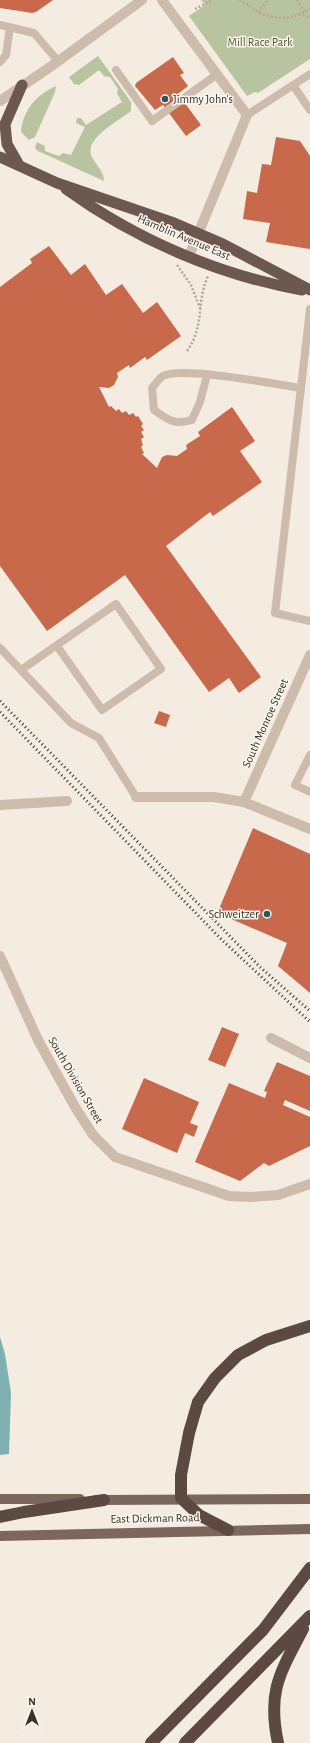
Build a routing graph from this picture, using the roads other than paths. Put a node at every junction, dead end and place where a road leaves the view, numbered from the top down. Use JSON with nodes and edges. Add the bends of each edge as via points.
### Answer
{"nodes":[{"id":1,"x":142,"y":0,"type":"edge"},
{"id":2,"x":162,"y":0,"type":"edge"},
{"id":3,"x":0,"y":25,"type":"edge"},
{"id":4,"x":10,"y":27,"type":"junction"},
{"id":5,"x":0,"y":62,"type":"edge"},
{"id":6,"x":58,"y":62,"type":"junction"},
{"id":7,"x":116,"y":70,"type":"dead end"},
{"id":8,"x":216,"y":74,"type":"junction"},
{"id":9,"x":310,"y":74,"type":"edge"},
{"id":10,"x":22,"y":85,"type":"junction"},
{"id":11,"x":293,"y":85,"type":"junction"},
{"id":12,"x":0,"y":101,"type":"edge"},
{"id":13,"x":310,"y":110,"type":"edge"},
{"id":14,"x":247,"y":115,"type":"junction"},
{"id":15,"x":0,"y":156,"type":"edge"},
{"id":16,"x":19,"y":165,"type":"junction"},
{"id":17,"x":57,"y":183,"type":"junction"},
{"id":18,"x":198,"y":233,"type":"junction"},
{"id":19,"x":189,"y":256,"type":"junction"},
{"id":20,"x":310,"y":291,"type":"edge"},
{"id":21,"x":310,"y":309,"type":"edge"},
{"id":22,"x":207,"y":375,"type":"junction"},
{"id":23,"x":300,"y":388,"type":"junction"},
{"id":24,"x":310,"y":621,"type":"edge"},
{"id":25,"x":57,"y":646,"type":"junction"},
{"id":26,"x":0,"y":648,"type":"edge"},
{"id":27,"x":310,"y":655,"type":"edge"},
{"id":28,"x":21,"y":670,"type":"junction"},
{"id":29,"x":310,"y":755,"type":"edge"},
{"id":30,"x":310,"y":792,"type":"edge"},
{"id":31,"x":136,"y":796,"type":"joint"},
{"id":32,"x":67,"y":800,"type":"dead end"},
{"id":33,"x":244,"y":802,"type":"junction"},
{"id":34,"x":0,"y":805,"type":"edge"},
{"id":35,"x":310,"y":829,"type":"edge"},
{"id":36,"x":0,"y":956,"type":"edge"},
{"id":37,"x":271,"y":1038,"type":"dead end"},
{"id":38,"x":310,"y":1058,"type":"edge"},
{"id":39,"x":310,"y":1184,"type":"edge"},
{"id":40,"x":310,"y":1326,"type":"edge"},
{"id":41,"x":181,"y":1498,"type":"junction"},
{"id":42,"x":0,"y":1499,"type":"edge"},
{"id":43,"x":310,"y":1499,"type":"edge"},
{"id":44,"x":104,"y":1500,"type":"junction"},
{"id":45,"x":0,"y":1518,"type":"edge"},
{"id":46,"x":310,"y":1529,"type":"edge"},
{"id":47,"x":228,"y":1530,"type":"junction"},
{"id":48,"x":0,"y":1536,"type":"edge"},
{"id":49,"x":307,"y":1572,"type":"edge"},
{"id":50,"x":309,"y":1617,"type":"edge"},
{"id":51,"x":151,"y":1743,"type":"edge"},
{"id":52,"x":185,"y":1743,"type":"edge"},
{"id":53,"x":278,"y":1743,"type":"edge"}],
"edges":[{"from":1,"to":6,"type":"street"},
{"from":2,"to":8,"type":"street"},
{"from":3,"to":4,"type":"lane"},
{"from":4,"to":5,"type":"lane","via":[[6,55]]},
{"from":4,"to":6,"type":"lane","via":[[34,33]]},
{"from":6,"to":10,"type":"street"},
{"from":7,"to":8,"type":"lane","via":[[152,121]]},
{"from":8,"to":14,"type":"street"},
{"from":9,"to":11,"type":"lane"},
{"from":10,"to":12,"type":"street"},
{"from":10,"to":16,"type":"highway","via":[[5,124],[7,144]]},
{"from":11,"to":13,"type":"lane"},
{"from":11,"to":14,"type":"lane"},
{"from":14,"to":18,"type":"street"},
{"from":15,"to":16,"type":"highway","name":"Hamblin Avenue East"},
{"from":16,"to":17,"type":"highway","name":"Hamblin Avenue East"},
{"from":17,"to":18,"type":"highway","name":"Hamblin Avenue East"},
{"from":17,"to":19,"type":"highway","name":"Hamblin Avenue East","via":[[99,213]]},
{"from":18,"to":19,"type":"street"},
{"from":18,"to":20,"type":"highway","name":"Hamblin Avenue East"},
{"from":19,"to":20,"type":"highway","name":"Hamblin Avenue East","via":[[212,266],[274,285]]},
{"from":21,"to":23,"type":"lane"},
{"from":22,"to":22,"type":"lane","via":[[186,372],[163,376],[152,388],[154,410],[168,420],[181,423],[192,420]]},
{"from":22,"to":23,"type":"lane"},
{"from":23,"to":24,"type":"lane","via":[[275,613]]},
{"from":25,"to":25,"type":"lane","via":[[116,604],[161,669],[102,710]]},
{"from":25,"to":28,"type":"lane"},
{"from":26,"to":28,"type":"lane"},
{"from":27,"to":33,"type":"street","name":"South Monroe Street"},
{"from":28,"to":31,"type":"lane","via":[[71,723],[99,738]]},
{"from":29,"to":30,"type":"lane","via":[[295,785]]},
{"from":31,"to":33,"type":"street","via":[[214,797]]},
{"from":32,"to":34,"type":"street"},
{"from":33,"to":35,"type":"street"},
{"from":36,"to":39,"type":"street","name":"South Division Street","via":[[38,1040],[75,1108],[93,1136],[115,1157],[229,1196],[278,1195]]},
{"from":37,"to":38,"type":"street"},
{"from":40,"to":41,"type":"highway","via":[[266,1340],[238,1355],[215,1378],[198,1402],[189,1433],[181,1475]]},
{"from":41,"to":43,"type":"main road","name":"East Dickman Road"},
{"from":41,"to":44,"type":"main road","name":"East Dickman Road"},
{"from":41,"to":47,"type":"highway","via":[[200,1515]]},
{"from":42,"to":44,"type":"main road","name":"East Dickman Road"},
{"from":44,"to":45,"type":"highway"},
{"from":46,"to":47,"type":"main road","name":"East Dickman Road"},
{"from":47,"to":48,"type":"main road","name":"East Dickman Road"},
{"from":49,"to":51,"type":"highway","via":[[263,1630]]},
{"from":50,"to":52,"type":"highway"},
{"from":50,"to":53,"type":"highway","via":[[278,1677],[274,1698],[274,1725]]}]}
